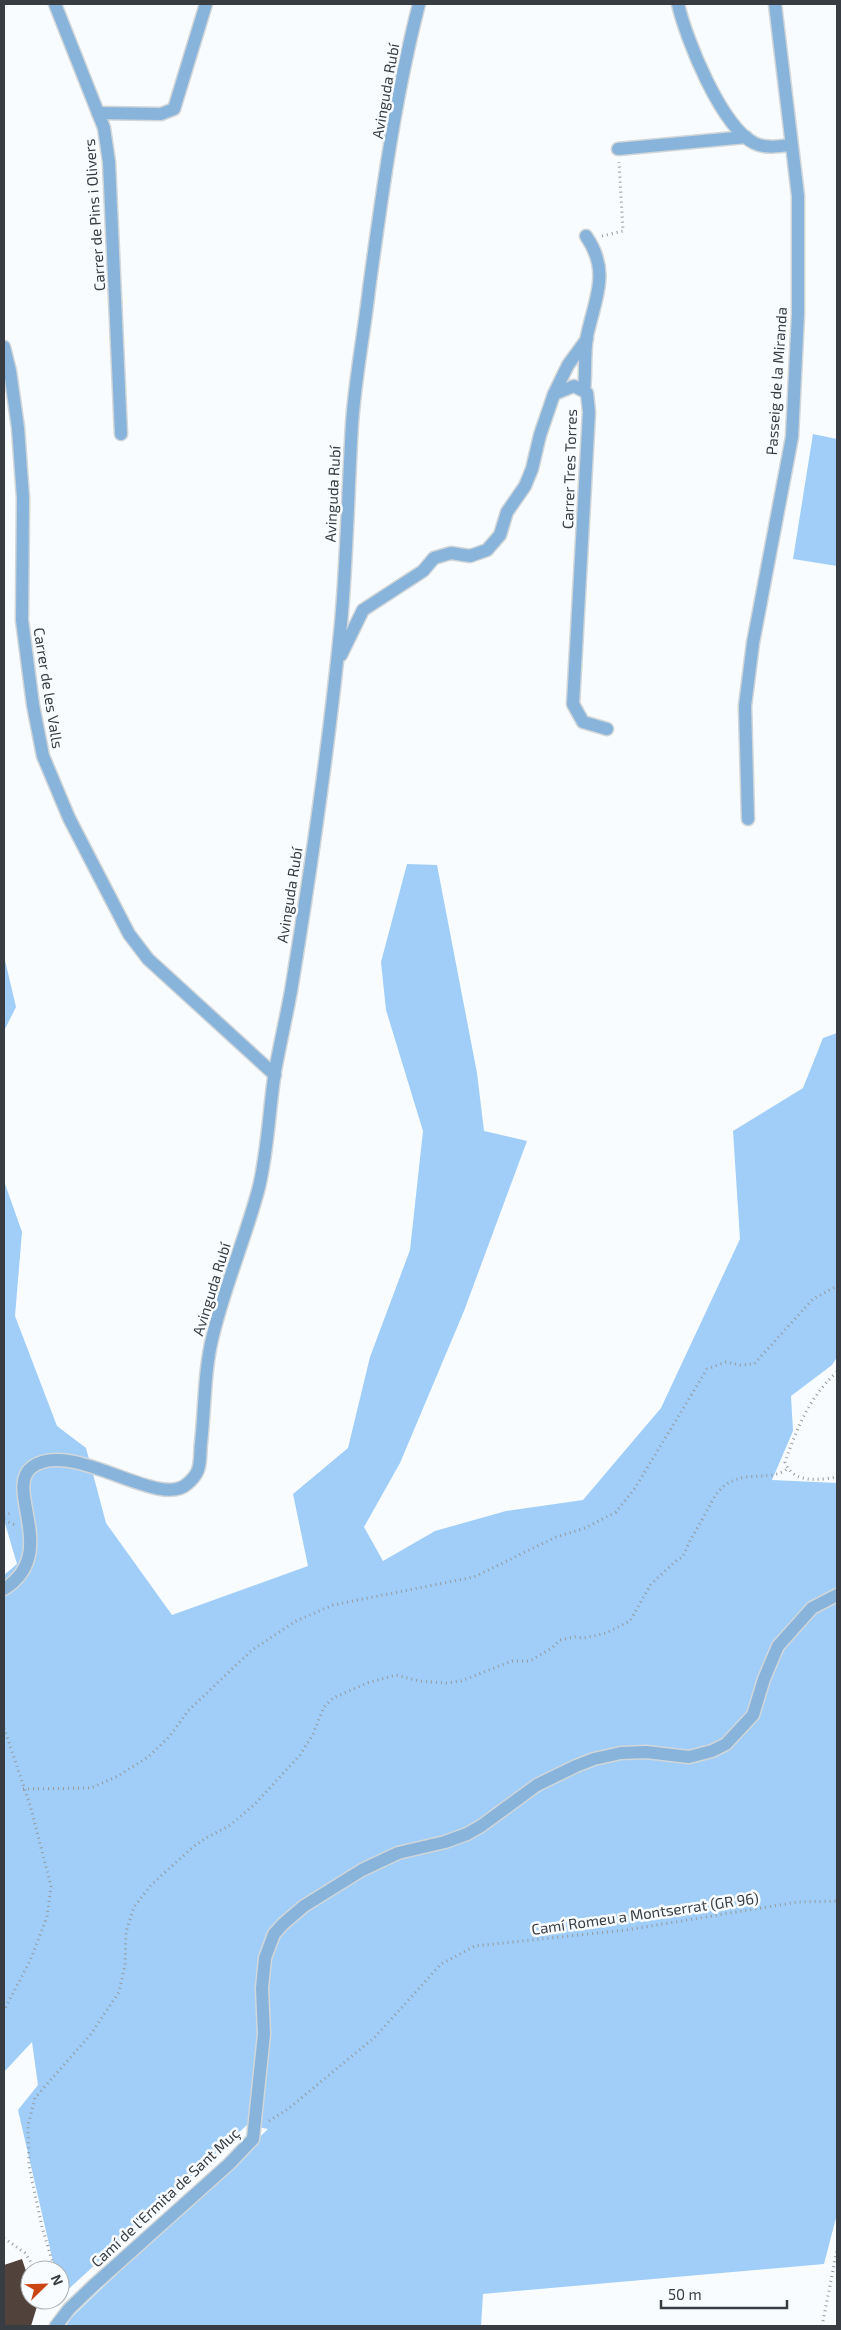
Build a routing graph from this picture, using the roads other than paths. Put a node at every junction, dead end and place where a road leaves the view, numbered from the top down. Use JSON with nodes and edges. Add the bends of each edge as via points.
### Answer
{"nodes":[{"id":1,"x":55,"y":4,"type":"edge"},
{"id":2,"x":206,"y":4,"type":"edge"},
{"id":3,"x":419,"y":4,"type":"edge"},
{"id":4,"x":678,"y":4,"type":"edge"},
{"id":5,"x":775,"y":4,"type":"edge"},
{"id":6,"x":98,"y":112,"type":"junction"},
{"id":7,"x":746,"y":138,"type":"junction"},
{"id":8,"x":791,"y":145,"type":"junction"},
{"id":9,"x":618,"y":149,"type":"road end"},
{"id":10,"x":588,"y":238,"type":"road end"},
{"id":11,"x":587,"y":339,"type":"junction"},
{"id":12,"x":4,"y":347,"type":"edge"},
{"id":13,"x":584,"y":391,"type":"junction"},
{"id":14,"x":554,"y":394,"type":"junction"},
{"id":15,"x":121,"y":434,"type":"dead end"},
{"id":16,"x":336,"y":666,"type":"junction"},
{"id":17,"x":607,"y":729,"type":"dead end"},
{"id":18,"x":748,"y":818,"type":"dead end"},
{"id":19,"x":274,"y":1075,"type":"junction"},
{"id":20,"x":4,"y":1588,"type":"edge"},
{"id":21,"x":837,"y":1595,"type":"edge"},
{"id":22,"x":56,"y":2326,"type":"edge"}],
"edges":[{"from":1,"to":6,"type":"street","name":"Carrer de Pins i Olivers"},
{"from":2,"to":6,"type":"street","via":[[174,109],[161,114]]},
{"from":3,"to":16,"type":"street","name":"Avinguda Rubí","via":[[410,38],[378,224],[352,418],[342,618]]},
{"from":4,"to":7,"type":"street","via":[[688,40],[702,72]]},
{"from":5,"to":8,"type":"street","name":"Passeig de la Miranda"},
{"from":6,"to":15,"type":"street","name":"Carrer de Pins i Olivers","via":[[109,162]]},
{"from":7,"to":8,"type":"street","via":[[770,147]]},
{"from":7,"to":9,"type":"street"},
{"from":8,"to":18,"type":"street","name":"Passeig de la Miranda","via":[[798,196],[798,314],[792,437],[753,643],[746,697]]},
{"from":10,"to":11,"type":"street","via":[[596,250],[600,286]]},
{"from":11,"to":13,"type":"street"},
{"from":11,"to":14,"type":"street","via":[[568,365]]},
{"from":12,"to":19,"type":"street","name":"Carrer de les Valls","via":[[18,428],[22,498],[22,620],[43,756],[68,818],[129,934],[148,959]]},
{"from":13,"to":14,"type":"street","name":"Carrer Tres Torres","via":[[574,386]]},
{"from":13,"to":17,"type":"street","name":"Carrer Tres Torres","via":[[589,412],[573,704],[583,722]]},
{"from":14,"to":16,"type":"street","name":"Carrer Tres Torres","via":[[532,469],[507,512],[500,535],[487,550],[470,556],[451,553],[434,558],[423,571],[364,610]]},
{"from":16,"to":19,"type":"street","name":"Avinguda Rubí","via":[[321,794]]},
{"from":19,"to":20,"type":"street","name":"Avinguda Rubí","via":[[270,1130],[259,1188],[213,1335],[198,1470],[186,1485],[176,1491],[65,1459],[42,1462],[31,1468],[24,1476],[23,1488],[31,1538],[29,1555],[18,1579]]},
{"from":21,"to":22,"type":"street","name":"Camí de l'Ermita de Sant Muç","via":[[812,1608],[778,1646],[753,1715],[726,1744],[689,1757],[646,1752],[594,1759],[576,1766],[537,1785],[467,1834],[380,1860],[292,1915],[274,1934],[265,1958],[262,1988],[264,2034],[253,2139],[94,2285]]}]}
